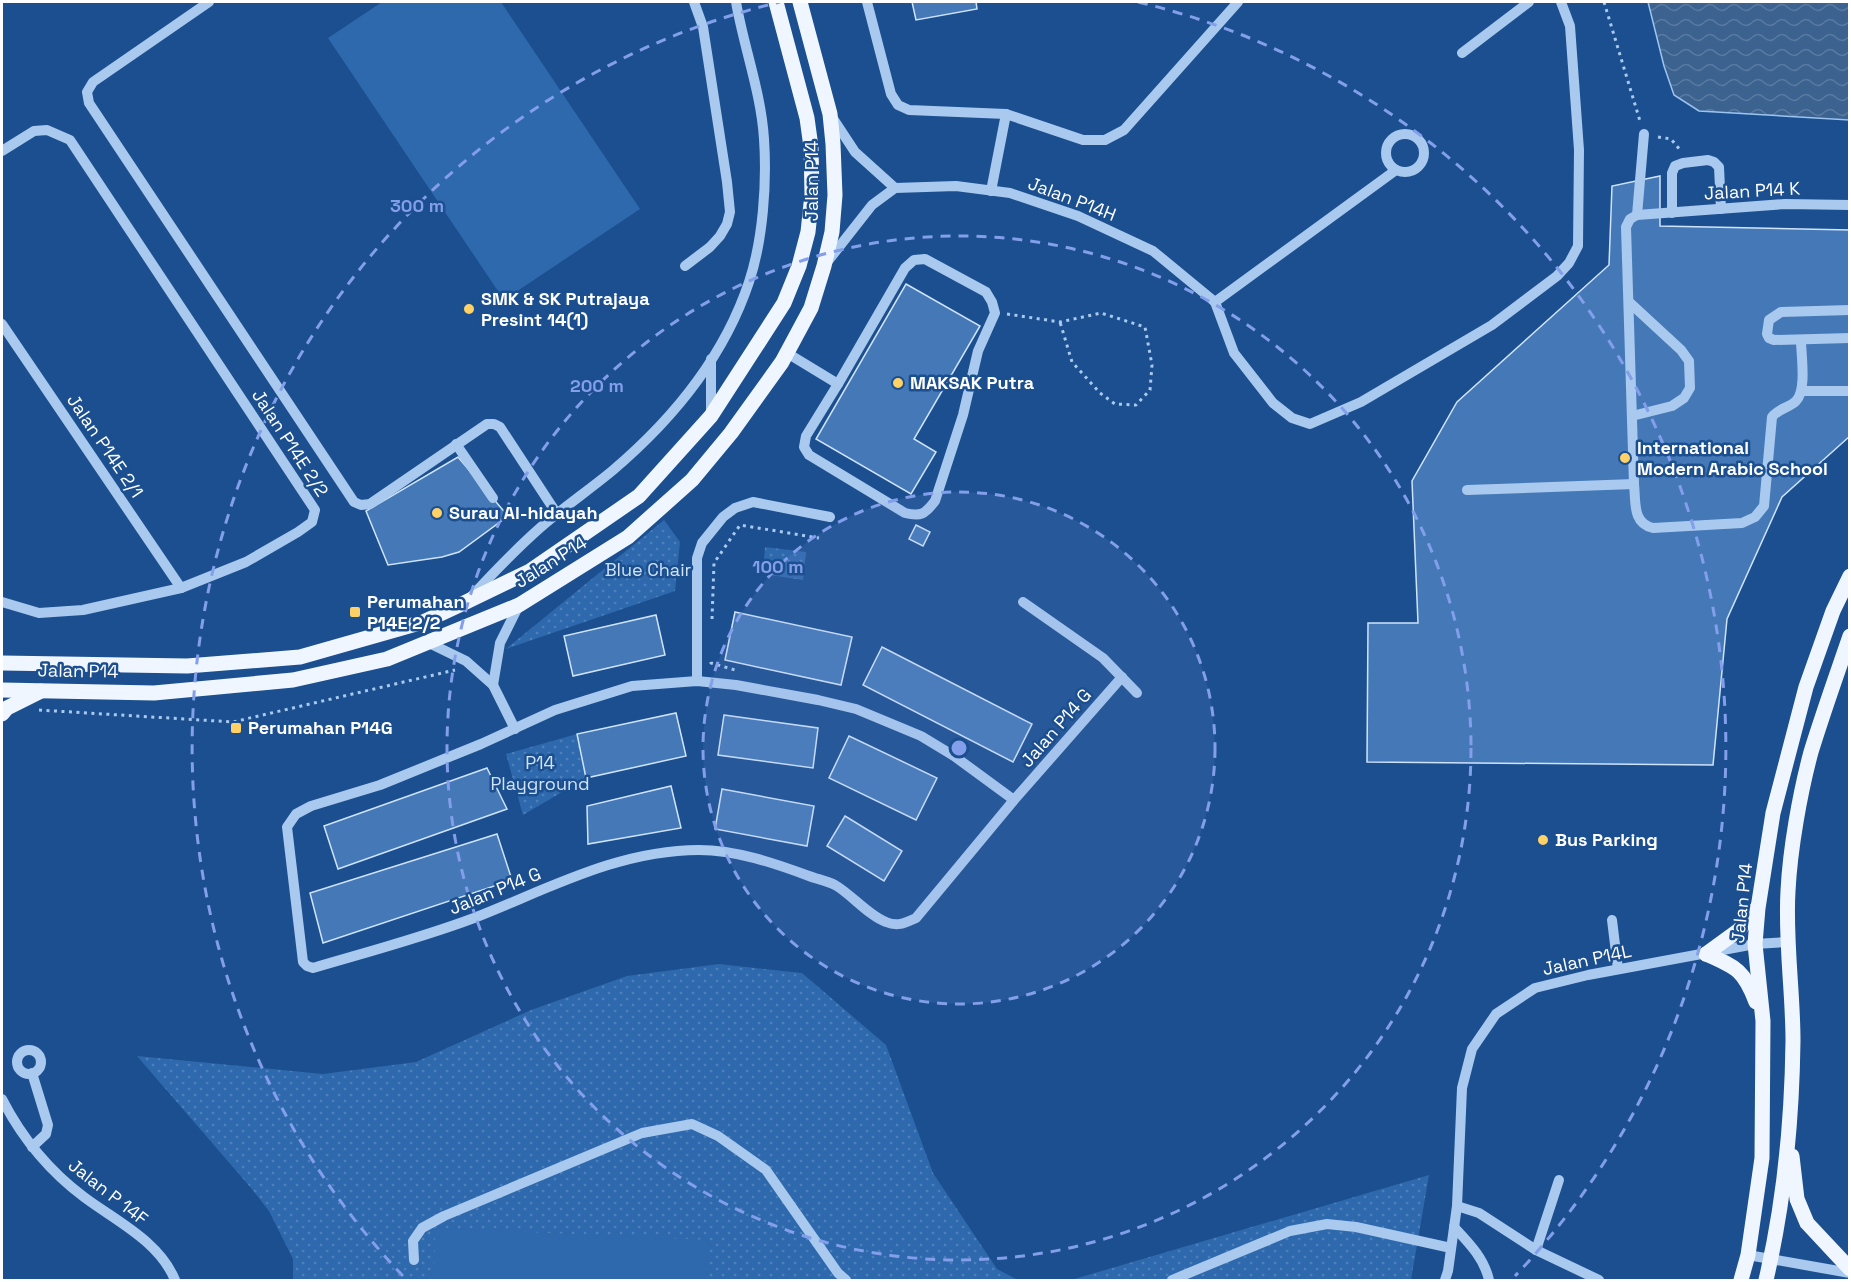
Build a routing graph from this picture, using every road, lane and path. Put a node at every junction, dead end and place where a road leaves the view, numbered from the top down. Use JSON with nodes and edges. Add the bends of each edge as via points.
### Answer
{"nodes":[{"id":1,"x":209,"y":2,"type":"edge"},
{"id":2,"x":694,"y":2,"type":"edge"},
{"id":3,"x":736,"y":2,"type":"edge"},
{"id":4,"x":776,"y":2,"type":"edge"},
{"id":5,"x":800,"y":2,"type":"edge"},
{"id":6,"x":867,"y":2,"type":"edge"},
{"id":7,"x":1238,"y":2,"type":"edge"},
{"id":8,"x":1529,"y":2,"type":"edge"},
{"id":9,"x":1561,"y":2,"type":"edge"},
{"id":10,"x":1604,"y":2,"type":"edge"},
{"id":11,"x":1462,"y":53,"type":"dead end"},
{"id":12,"x":830,"y":114,"type":"junction"},
{"id":13,"x":1006,"y":114,"type":"junction"},
{"id":14,"x":1644,"y":134,"type":"junction"},
{"id":15,"x":2,"y":151,"type":"edge"},
{"id":16,"x":1690,"y":162,"type":"junction"},
{"id":17,"x":1396,"y":170,"type":"dead end"},
{"id":18,"x":895,"y":188,"type":"junction"},
{"id":19,"x":991,"y":190,"type":"junction"},
{"id":20,"x":1850,"y":205,"type":"edge"},
{"id":21,"x":1721,"y":209,"type":"junction"},
{"id":22,"x":1672,"y":213,"type":"junction"},
{"id":23,"x":1637,"y":215,"type":"junction"},
{"id":24,"x":685,"y":266,"type":"dead end"},
{"id":25,"x":824,"y":266,"type":"junction"},
{"id":26,"x":1215,"y":302,"type":"junction"},
{"id":27,"x":1629,"y":302,"type":"junction"},
{"id":28,"x":1850,"y":310,"type":"edge"},
{"id":29,"x":995,"y":313,"type":"junction"},
{"id":30,"x":1060,"y":322,"type":"junction"},
{"id":31,"x":2,"y":324,"type":"edge"},
{"id":32,"x":1850,"y":338,"type":"edge"},
{"id":33,"x":1801,"y":340,"type":"junction"},
{"id":34,"x":787,"y":353,"type":"junction"},
{"id":35,"x":711,"y":359,"type":"junction"},
{"id":36,"x":838,"y":384,"type":"junction"},
{"id":37,"x":1802,"y":391,"type":"junction"},
{"id":38,"x":1850,"y":391,"type":"edge"},
{"id":39,"x":711,"y":416,"type":"junction"},
{"id":40,"x":1632,"y":416,"type":"junction"},
{"id":41,"x":456,"y":444,"type":"junction"},
{"id":42,"x":1634,"y":484,"type":"junction"},
{"id":43,"x":1467,"y":489,"type":"dead end"},
{"id":44,"x":494,"y":498,"type":"dead end"},
{"id":45,"x":557,"y":514,"type":"junction"},
{"id":46,"x":830,"y":517,"type":"dead end"},
{"id":47,"x":819,"y":538,"type":"dead end"},
{"id":48,"x":1850,"y":576,"type":"edge"},
{"id":49,"x":181,"y":588,"type":"junction"},
{"id":50,"x":2,"y":602,"type":"edge"},
{"id":51,"x":466,"y":602,"type":"junction"},
{"id":52,"x":1023,"y":602,"type":"dead end"},
{"id":53,"x":519,"y":605,"type":"junction"},
{"id":54,"x":712,"y":619,"type":"dead end"},
{"id":55,"x":1850,"y":636,"type":"edge"},
{"id":56,"x":427,"y":642,"type":"junction"},
{"id":57,"x":711,"y":652,"type":"dead end"},
{"id":58,"x":2,"y":663,"type":"edge"},
{"id":59,"x":711,"y":663,"type":"dead end"},
{"id":60,"x":472,"y":666,"type":"junction"},
{"id":61,"x":1122,"y":677,"type":"junction"},
{"id":62,"x":697,"y":681,"type":"junction"},
{"id":63,"x":493,"y":685,"type":"junction"},
{"id":64,"x":2,"y":690,"type":"edge"},
{"id":65,"x":44,"y":690,"type":"junction"},
{"id":66,"x":1137,"y":693,"type":"dead end"},
{"id":67,"x":4,"y":711,"type":"edge"},
{"id":68,"x":515,"y":729,"type":"junction"},
{"id":69,"x":1014,"y":800,"type":"junction"},
{"id":70,"x":1758,"y":908,"type":"junction"},
{"id":71,"x":1612,"y":921,"type":"dead end"},
{"id":72,"x":1788,"y":942,"type":"junction"},
{"id":73,"x":1755,"y":944,"type":"junction"},
{"id":74,"x":1706,"y":954,"type":"junction"},
{"id":75,"x":1618,"y":969,"type":"junction"},
{"id":76,"x":1763,"y":1021,"type":"junction"},
{"id":77,"x":32,"y":1073,"type":"dead end"},
{"id":78,"x":2,"y":1099,"type":"edge"},
{"id":79,"x":1790,"y":1129,"type":"junction"},
{"id":80,"x":32,"y":1147,"type":"junction"},
{"id":81,"x":1559,"y":1180,"type":"dead end"},
{"id":82,"x":1457,"y":1206,"type":"junction"},
{"id":83,"x":1454,"y":1227,"type":"junction"},
{"id":84,"x":1451,"y":1248,"type":"junction"},
{"id":85,"x":1536,"y":1250,"type":"junction"},
{"id":86,"x":1748,"y":1255,"type":"junction"},
{"id":87,"x":1771,"y":1259,"type":"junction"},
{"id":88,"x":414,"y":1260,"type":"dead end"},
{"id":89,"x":1850,"y":1271,"type":"edge"},
{"id":90,"x":174,"y":1281,"type":"edge"},
{"id":91,"x":846,"y":1281,"type":"edge"},
{"id":92,"x":1172,"y":1281,"type":"edge"},
{"id":93,"x":1445,"y":1281,"type":"edge"},
{"id":94,"x":1489,"y":1281,"type":"edge"},
{"id":95,"x":1599,"y":1281,"type":"edge"},
{"id":96,"x":1741,"y":1281,"type":"edge"},
{"id":97,"x":1766,"y":1281,"type":"edge"}],
"edges":[{"from":1,"to":41,"type":"street","via":[[93,82],[87,92],[89,103],[354,502],[370,504]]},
{"from":2,"to":24,"type":"street","via":[[703,27],[730,212],[720,236]]},
{"from":3,"to":35,"type":"street","via":[[759,99],[764,190],[759,240],[749,282]]},
{"from":4,"to":39,"type":"main road","name":"Jalan P14","via":[[807,117],[812,194],[808,232],[784,303]]},
{"from":5,"to":12,"type":"main road","name":"Jalan P14"},
{"from":6,"to":13,"type":"street","via":[[891,94],[898,105],[909,110]]},
{"from":7,"to":13,"type":"street","via":[[1124,130],[1105,140],[1083,140]]},
{"from":8,"to":11,"type":"street"},
{"from":9,"to":26,"type":"street","via":[[1570,26],[1580,150],[1578,246],[1557,276],[1492,325],[1361,402],[1310,424],[1292,418],[1273,403],[1234,353]]},
{"from":10,"to":14,"type":"path"},
{"from":12,"to":18,"type":"street","via":[[855,152]]},
{"from":12,"to":25,"type":"main road","name":"Jalan P14","via":[[835,195]]},
{"from":13,"to":19,"type":"street"},
{"from":14,"to":16,"type":"path","via":[[1671,139]]},
{"from":14,"to":23,"type":"street"},
{"from":15,"to":49,"type":"street","name":"Jalan P14E 2/2","via":[[34,131],[47,130],[70,140],[315,510],[312,522],[288,538],[246,562]]},
{"from":16,"to":21,"type":"street","via":[[1708,159],[1719,167]]},
{"from":16,"to":22,"type":"street","via":[[1676,166],[1672,172]]},
{"from":17,"to":26,"type":"street"},
{"from":18,"to":19,"type":"street","name":"Jalan P14H","via":[[956,186]]},
{"from":18,"to":25,"type":"street","via":[[872,205]]},
{"from":19,"to":26,"type":"street","name":"Jalan P14H","via":[[1078,216],[1153,251]]},
{"from":20,"to":21,"type":"street","name":"Jalan P14 K","via":[[1785,204]]},
{"from":21,"to":22,"type":"street","name":"Jalan P14 K"},
{"from":22,"to":23,"type":"street","name":"Jalan P14 K"},
{"from":23,"to":27,"type":"street","via":[[1626,227]]},
{"from":25,"to":34,"type":"main road","name":"Jalan P14","via":[[811,308]]},
{"from":27,"to":40,"type":"street"},
{"from":27,"to":40,"type":"street","via":[[1689,361],[1690,387],[1684,398],[1672,406]]},
{"from":28,"to":33,"type":"street","via":[[1780,312],[1769,320],[1769,338]]},
{"from":29,"to":30,"type":"path"},
{"from":29,"to":36,"type":"street","via":[[986,292],[925,259],[914,260],[905,268]]},
{"from":29,"to":36,"type":"street","via":[[978,351],[963,415],[935,501],[927,512],[916,516],[905,513],[809,455],[804,447],[806,436]]},
{"from":30,"to":30,"type":"path","via":[[1101,313],[1145,327],[1152,365],[1150,390],[1136,405],[1115,404],[1100,393],[1072,362]]},
{"from":31,"to":49,"type":"street","name":"Jalan P14E 2/1"},
{"from":32,"to":33,"type":"street"},
{"from":33,"to":37,"type":"street"},
{"from":34,"to":36,"type":"street"},
{"from":34,"to":53,"type":"main road","name":"Jalan P14","via":[[731,433],[692,480],[628,537]]},
{"from":35,"to":39,"type":"street"},
{"from":35,"to":45,"type":"street","via":[[689,393],[657,428]]},
{"from":37,"to":38,"type":"street"},
{"from":37,"to":42,"type":"street","via":[[1793,404],[1772,417],[1764,506],[1755,517],[1742,523],[1643,526],[1638,519]]},
{"from":39,"to":51,"type":"main road","name":"Jalan P14","via":[[639,496],[530,572]]},
{"from":40,"to":42,"type":"street"},
{"from":41,"to":44,"type":"street"},
{"from":41,"to":45,"type":"street","via":[[487,424],[500,427]]},
{"from":42,"to":43,"type":"street"},
{"from":45,"to":51,"type":"street","via":[[512,553]]},
{"from":46,"to":62,"type":"street","via":[[753,502],[723,516],[702,543],[696,558]]},
{"from":47,"to":54,"type":"path","via":[[740,525],[714,564]]},
{"from":48,"to":70,"type":"main road","name":"Jalan P14","via":[[1806,687],[1773,813]]},
{"from":49,"to":50,"type":"street","name":"Jalan P14E 2/2","via":[[83,610],[39,613]]},
{"from":51,"to":58,"type":"main road","name":"Jalan P14","via":[[423,622],[300,657],[188,666]]},
{"from":52,"to":61,"type":"street","via":[[1103,658]]},
{"from":53,"to":56,"type":"main road","name":"Jalan P14"},
{"from":53,"to":63,"type":"street","via":[[500,643]]},
{"from":55,"to":72,"type":"main road","via":[[1811,754],[1797,819],[1788,891]]},
{"from":56,"to":60,"type":"street"},
{"from":56,"to":65,"type":"main road","name":"Jalan P14","via":[[387,659],[293,680],[154,693]]},
{"from":57,"to":59,"type":"path"},
{"from":60,"to":63,"type":"street"},
{"from":60,"to":67,"type":"path","via":[[233,722]]},
{"from":61,"to":66,"type":"street"},
{"from":61,"to":69,"type":"street","name":"Jalan P14 G"},
{"from":62,"to":68,"type":"street","name":"Jalan P14 G","via":[[632,686],[555,711]]},
{"from":62,"to":69,"type":"street","name":"Jalan P14 G","via":[[736,685],[856,710],[921,736]]},
{"from":63,"to":68,"type":"street"},
{"from":64,"to":65,"type":"main road","name":"Jalan P14"},
{"from":65,"to":67,"type":"main road"},
{"from":68,"to":69,"type":"street","name":"Jalan P14 G","via":[[380,785],[296,814],[287,826],[303,962],[307,966],[313,968],[414,939],[623,861],[699,850],[736,854],[834,885],[884,922],[900,925],[916,918]]},
{"from":70,"to":73,"type":"main road","name":"Jalan P14"},
{"from":70,"to":74,"type":"main road","via":[[1739,930]]},
{"from":71,"to":75,"type":"street"},
{"from":72,"to":73,"type":"street","name":"Jalan P14L"},
{"from":72,"to":79,"type":"main road","via":[[1793,1040]]},
{"from":73,"to":74,"type":"street","name":"Jalan P14L"},
{"from":73,"to":76,"type":"main road","name":"Jalan P14"},
{"from":74,"to":75,"type":"street","name":"Jalan P14L"},
{"from":74,"to":76,"type":"main road","via":[[1734,966],[1748,982]]},
{"from":75,"to":82,"type":"street","name":"Jalan P14L","via":[[1535,988],[1496,1014],[1478,1040],[1462,1088]]},
{"from":76,"to":86,"type":"main road","name":"Jalan P14","via":[[1762,1158]]},
{"from":77,"to":80,"type":"street","via":[[48,1125],[46,1134]]},
{"from":78,"to":80,"type":"street","name":"Jalan P 14F"},
{"from":79,"to":87,"type":"main road"},
{"from":79,"to":89,"type":"main road","via":[[1797,1199],[1807,1223]]},
{"from":80,"to":90,"type":"street","name":"Jalan P 14F","via":[[83,1197],[128,1226],[156,1251]]},
{"from":81,"to":85,"type":"street"},
{"from":82,"to":83,"type":"street","name":"Jalan P14L"},
{"from":82,"to":85,"type":"street","via":[[1479,1213]]},
{"from":83,"to":84,"type":"street","name":"Jalan P14L"},
{"from":83,"to":94,"type":"street","via":[[1474,1248]]},
{"from":84,"to":92,"type":"street","via":[[1327,1224],[1290,1232]]},
{"from":84,"to":93,"type":"street","name":"Jalan P14L"},
{"from":85,"to":95,"type":"street"},
{"from":86,"to":87,"type":"street"},
{"from":86,"to":96,"type":"main road","name":"Jalan P14"},
{"from":87,"to":89,"type":"street"},
{"from":87,"to":97,"type":"main road"},
{"from":88,"to":91,"type":"street","via":[[413,1241],[422,1228],[444,1216],[642,1133],[692,1124],[718,1136],[766,1170]]}]}
